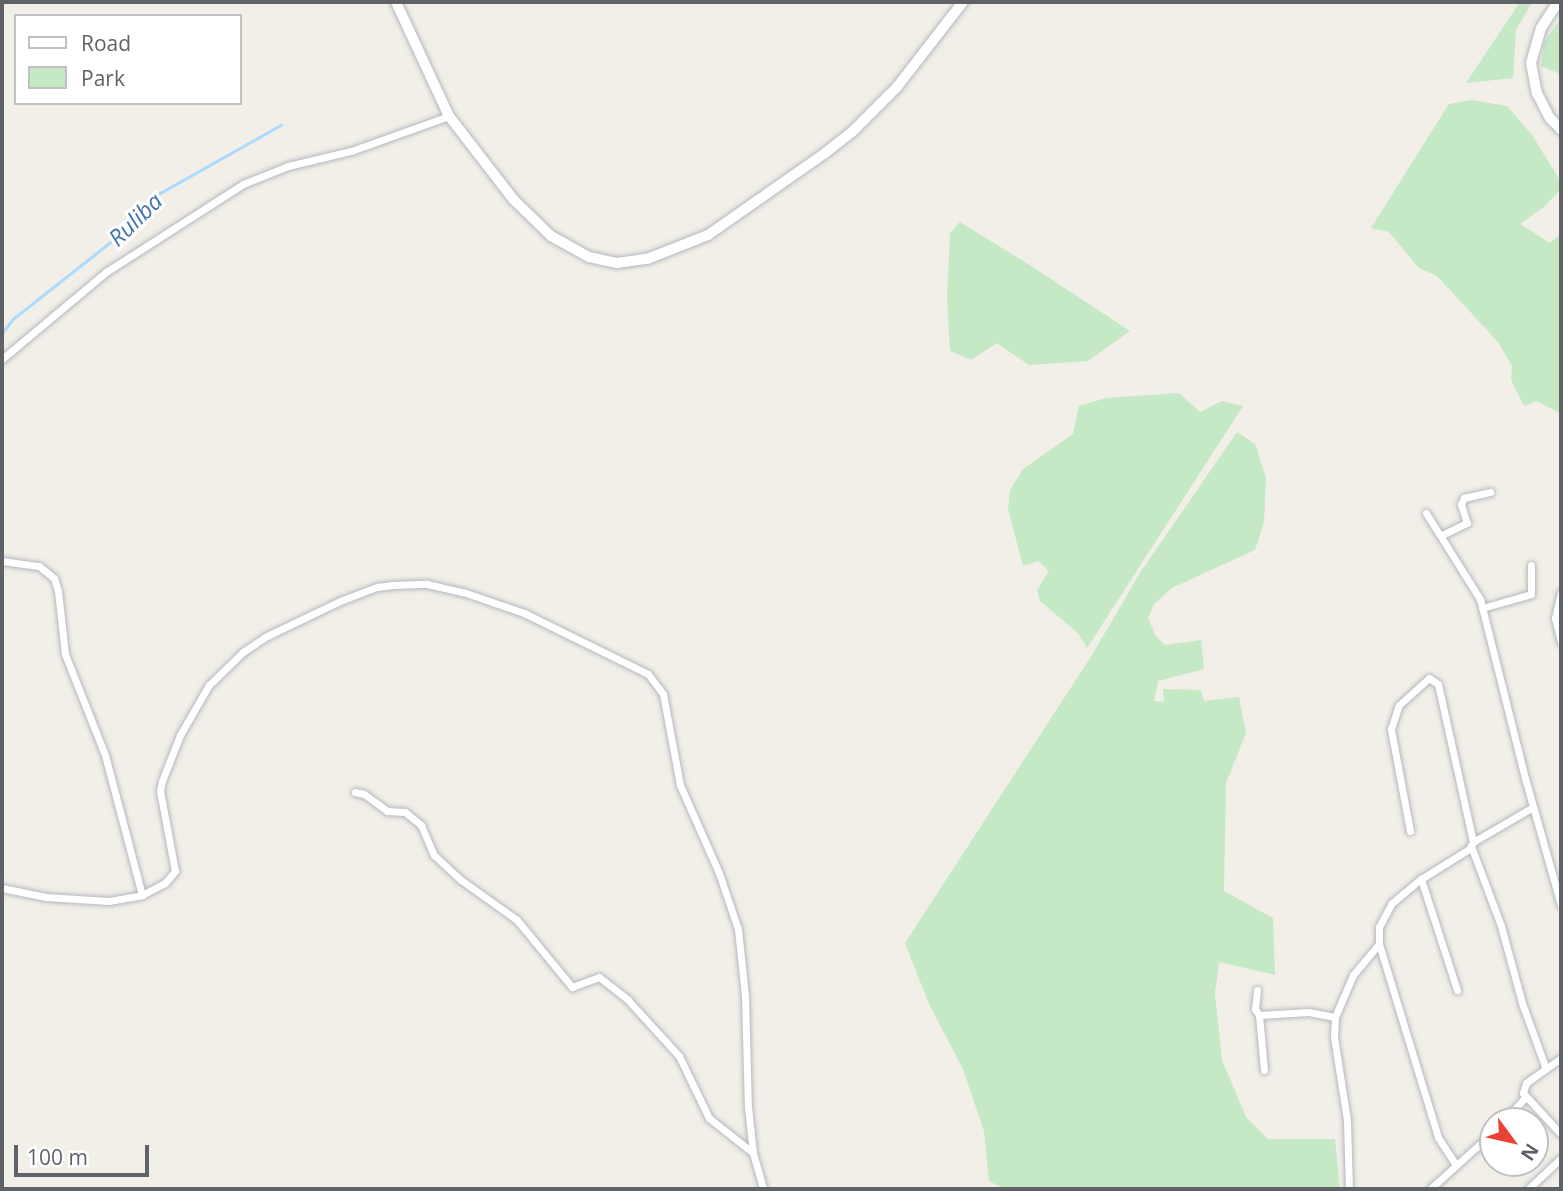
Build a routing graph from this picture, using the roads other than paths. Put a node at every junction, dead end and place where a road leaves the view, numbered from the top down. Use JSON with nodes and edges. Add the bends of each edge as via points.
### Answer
{"nodes":[{"id":1,"x":396,"y":2,"type":"edge"},
{"id":2,"x":963,"y":2,"type":"edge"},
{"id":3,"x":1559,"y":2,"type":"edge"},
{"id":4,"x":449,"y":116,"type":"junction"},
{"id":5,"x":1561,"y":130,"type":"edge"},
{"id":6,"x":2,"y":359,"type":"edge"},
{"id":7,"x":1490,"y":492,"type":"dead end"},
{"id":8,"x":1426,"y":513,"type":"dead end"},
{"id":9,"x":1442,"y":535,"type":"junction"},
{"id":10,"x":2,"y":561,"type":"edge"},
{"id":11,"x":1531,"y":565,"type":"dead end"},
{"id":12,"x":1561,"y":592,"type":"edge"},
{"id":13,"x":1482,"y":608,"type":"junction"},
{"id":14,"x":1561,"y":642,"type":"edge"},
{"id":15,"x":355,"y":792,"type":"dead end"},
{"id":16,"x":1533,"y":807,"type":"junction"},
{"id":17,"x":1410,"y":831,"type":"dead end"},
{"id":18,"x":1472,"y":844,"type":"junction"},
{"id":19,"x":1421,"y":880,"type":"junction"},
{"id":20,"x":2,"y":888,"type":"edge"},
{"id":21,"x":142,"y":895,"type":"junction"},
{"id":22,"x":1561,"y":905,"type":"edge"},
{"id":23,"x":1379,"y":944,"type":"junction"},
{"id":24,"x":1256,"y":990,"type":"dead end"},
{"id":25,"x":1457,"y":990,"type":"dead end"},
{"id":26,"x":1259,"y":1015,"type":"junction"},
{"id":27,"x":1335,"y":1017,"type":"junction"},
{"id":28,"x":1561,"y":1058,"type":"edge"},
{"id":29,"x":1546,"y":1069,"type":"junction"},
{"id":30,"x":1264,"y":1070,"type":"dead end"},
{"id":31,"x":1525,"y":1098,"type":"junction"},
{"id":32,"x":1517,"y":1107,"type":"edge"},
{"id":33,"x":1561,"y":1134,"type":"edge"},
{"id":34,"x":1479,"y":1144,"type":"edge"},
{"id":35,"x":753,"y":1153,"type":"junction"},
{"id":36,"x":1561,"y":1158,"type":"edge"},
{"id":37,"x":1456,"y":1165,"type":"junction"},
{"id":38,"x":763,"y":1189,"type":"edge"},
{"id":39,"x":1349,"y":1189,"type":"edge"},
{"id":40,"x":1430,"y":1189,"type":"edge"},
{"id":41,"x":1528,"y":1189,"type":"edge"}],
"edges":[{"from":1,"to":4,"type":"main road"},
{"from":2,"to":4,"type":"main road","via":[[897,87],[852,132],[708,235],[647,259],[603,262],[551,236],[514,200]]},
{"from":3,"to":5,"type":"main road","via":[[1541,28],[1531,63],[1537,93]]},
{"from":4,"to":6,"type":"street","via":[[288,166],[233,190],[106,272]]},
{"from":7,"to":9,"type":"street","via":[[1464,498],[1461,504],[1467,523]]},
{"from":8,"to":9,"type":"street"},
{"from":9,"to":13,"type":"street","via":[[1474,586]]},
{"from":10,"to":21,"type":"street","via":[[39,566],[54,578],[65,654],[105,755]]},
{"from":11,"to":13,"type":"street","via":[[1531,594]]},
{"from":12,"to":14,"type":"street","via":[[1555,618]]},
{"from":13,"to":16,"type":"street"},
{"from":15,"to":35,"type":"street","via":[[387,811],[405,812],[421,825],[434,855],[517,920],[572,987],[600,976],[628,1000],[679,1056],[709,1118]]},
{"from":16,"to":18,"type":"street"},
{"from":16,"to":22,"type":"street"},
{"from":17,"to":18,"type":"street","via":[[1391,729],[1399,705],[1429,678],[1438,684]]},
{"from":18,"to":19,"type":"street"},
{"from":18,"to":29,"type":"street"},
{"from":19,"to":23,"type":"street","via":[[1392,903],[1379,927]]},
{"from":19,"to":25,"type":"street"},
{"from":20,"to":21,"type":"street","via":[[46,897],[109,901]]},
{"from":21,"to":35,"type":"street","via":[[165,883],[175,871],[160,791],[170,754],[209,685],[243,652],[265,637],[377,587],[428,584],[514,609],[642,670],[657,681],[663,694],[680,785],[738,929]]},
{"from":23,"to":27,"type":"street","via":[[1353,975]]},
{"from":23,"to":37,"type":"street","via":[[1438,1136]]},
{"from":24,"to":26,"type":"street"},
{"from":26,"to":27,"type":"street","via":[[1309,1012]]},
{"from":26,"to":30,"type":"street"},
{"from":27,"to":39,"type":"street","via":[[1347,1120]]},
{"from":28,"to":29,"type":"street"},
{"from":29,"to":31,"type":"street","via":[[1526,1083]]},
{"from":31,"to":32,"type":"street"},
{"from":31,"to":33,"type":"street"},
{"from":34,"to":37,"type":"street"},
{"from":35,"to":38,"type":"street"},
{"from":36,"to":41,"type":"street"},
{"from":37,"to":40,"type":"street"}]}
